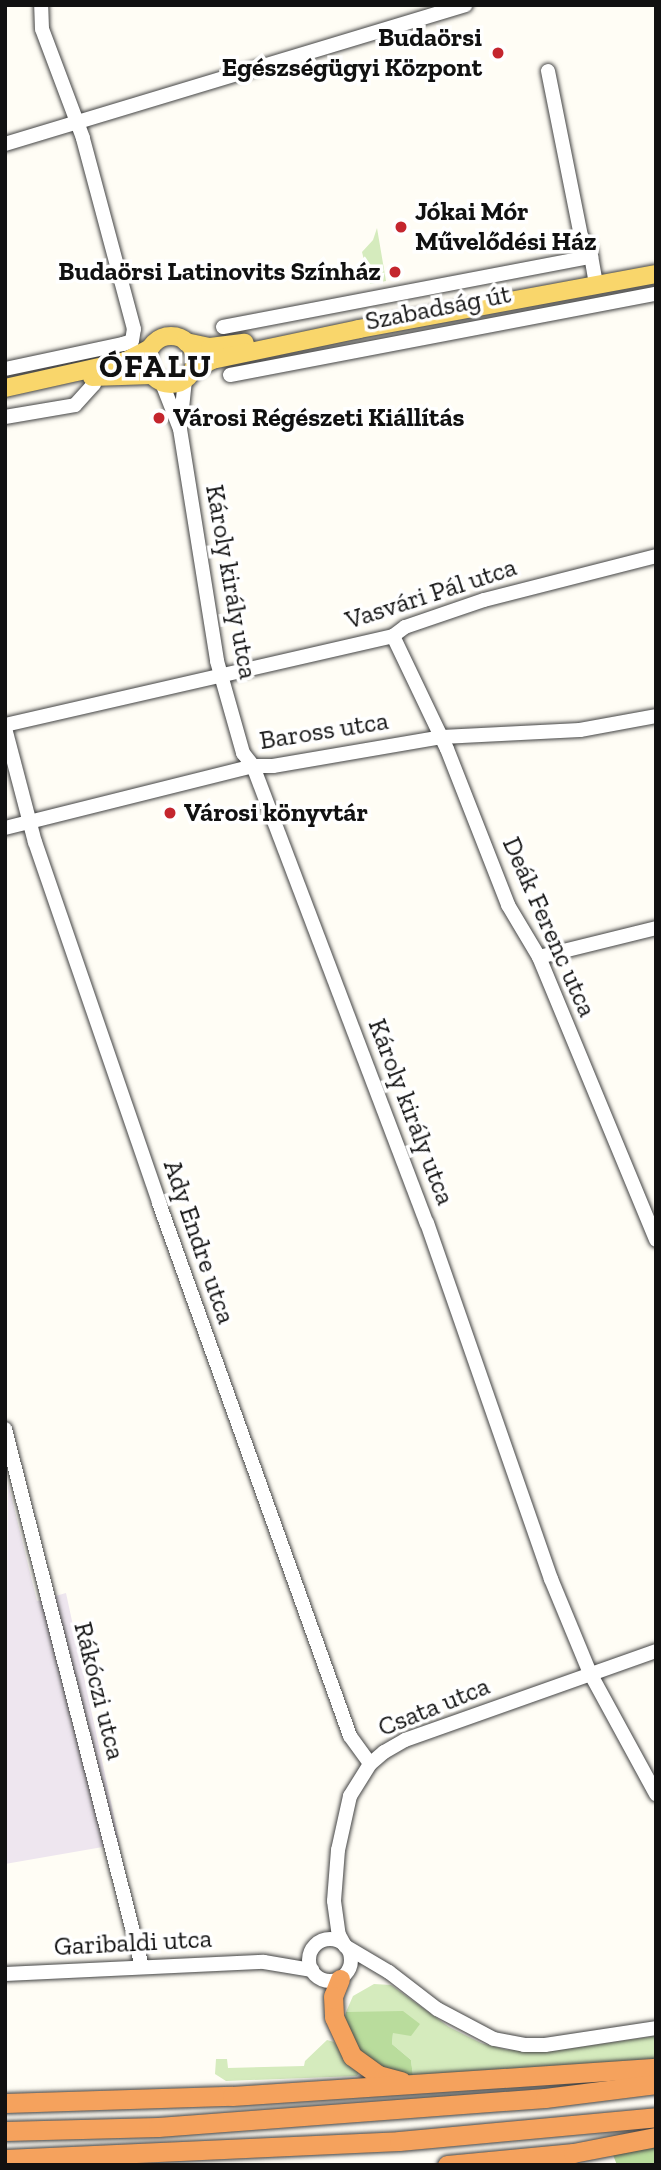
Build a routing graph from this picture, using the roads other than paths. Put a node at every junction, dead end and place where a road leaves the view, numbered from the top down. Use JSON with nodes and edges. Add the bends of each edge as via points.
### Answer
{"nodes":[{"id":1,"x":41,"y":5,"type":"edge"},
{"id":2,"x":465,"y":5,"type":"edge"},
{"id":3,"x":548,"y":71,"type":"dead end"},
{"id":4,"x":75,"y":123,"type":"junction"},
{"id":5,"x":5,"y":144,"type":"edge"},
{"id":6,"x":591,"y":257,"type":"junction"},
{"id":7,"x":656,"y":274,"type":"edge"},
{"id":8,"x":596,"y":285,"type":"junction"},
{"id":9,"x":656,"y":294,"type":"edge"},
{"id":10,"x":223,"y":327,"type":"dead end"},
{"id":11,"x":359,"y":329,"type":"junction"},
{"id":12,"x":186,"y":342,"type":"junction"},
{"id":13,"x":150,"y":348,"type":"junction"},
{"id":14,"x":5,"y":369,"type":"edge"},
{"id":15,"x":189,"y":375,"type":"junction"},
{"id":16,"x":230,"y":375,"type":"dead end"},
{"id":17,"x":94,"y":377,"type":"junction"},
{"id":18,"x":56,"y":379,"type":"junction"},
{"id":19,"x":157,"y":379,"type":"junction"},
{"id":20,"x":5,"y":388,"type":"edge"},
{"id":21,"x":5,"y":417,"type":"edge"},
{"id":22,"x":180,"y":429,"type":"junction"},
{"id":23,"x":656,"y":556,"type":"edge"},
{"id":24,"x":393,"y":636,"type":"junction"},
{"id":25,"x":221,"y":676,"type":"junction"},
{"id":26,"x":656,"y":716,"type":"edge"},
{"id":27,"x":5,"y":726,"type":"edge"},
{"id":28,"x":442,"y":737,"type":"junction"},
{"id":29,"x":253,"y":766,"type":"junction"},
{"id":30,"x":31,"y":821,"type":"junction"},
{"id":31,"x":5,"y":828,"type":"edge"},
{"id":32,"x":656,"y":928,"type":"edge"},
{"id":33,"x":539,"y":957,"type":"junction"},
{"id":34,"x":656,"y":1240,"type":"edge"},
{"id":35,"x":5,"y":1429,"type":"edge"},
{"id":36,"x":656,"y":1651,"type":"edge"},
{"id":37,"x":590,"y":1673,"type":"junction"},
{"id":38,"x":370,"y":1764,"type":"junction"},
{"id":39,"x":655,"y":1791,"type":"edge"},
{"id":40,"x":334,"y":1901,"type":"junction"},
{"id":41,"x":345,"y":1945,"type":"junction"},
{"id":42,"x":316,"y":1946,"type":"junction"},
{"id":43,"x":264,"y":1962,"type":"junction"},
{"id":44,"x":142,"y":1967,"type":"junction"},
{"id":45,"x":312,"y":1969,"type":"junction"},
{"id":46,"x":389,"y":1972,"type":"junction"},
{"id":47,"x":5,"y":1973,"type":"edge"},
{"id":48,"x":342,"y":1977,"type":"junction"},
{"id":49,"x":656,"y":2028,"type":"edge"},
{"id":50,"x":656,"y":2068,"type":"edge"},
{"id":51,"x":656,"y":2084,"type":"edge"},
{"id":52,"x":412,"y":2085,"type":"junction"},
{"id":53,"x":5,"y":2103,"type":"edge"},
{"id":54,"x":656,"y":2118,"type":"edge"},
{"id":55,"x":5,"y":2131,"type":"edge"},
{"id":56,"x":656,"y":2137,"type":"edge"},
{"id":57,"x":5,"y":2159,"type":"edge"},
{"id":58,"x":499,"y":2163,"type":"edge"},
{"id":59,"x":447,"y":2165,"type":"edge"}],
"edges":[{"from":1,"to":4,"type":"street","via":[[42,29]]},
{"from":2,"to":4,"type":"street"},
{"from":3,"to":6,"type":"street","via":[[581,236]]},
{"from":4,"to":5,"type":"street"},
{"from":4,"to":14,"type":"street","via":[[129,304],[132,341]]},
{"from":6,"to":8,"type":"street"},
{"from":6,"to":10,"type":"street","name":"Szabadság út"},
{"from":7,"to":8,"type":"main road","name":"Szabadság út"},
{"from":8,"to":11,"type":"main road","name":"Szabadság út"},
{"from":9,"to":16,"type":"street","name":"Szabadság út"},
{"from":11,"to":12,"type":"main road","name":"Szabadság út","via":[[329,329],[210,347]]},
{"from":11,"to":15,"type":"main road","name":"Szabadság út","via":[[212,360]]},
{"from":12,"to":13,"type":"main road","via":[[166,337]]},
{"from":12,"to":15,"type":"main road","via":[[195,357]]},
{"from":13,"to":18,"type":"main road","via":[[126,361]]},
{"from":13,"to":19,"type":"main road","via":[[147,362]]},
{"from":15,"to":19,"type":"main road","via":[[174,385]]},
{"from":15,"to":22,"type":"street","name":"Károly király utca"},
{"from":17,"to":18,"type":"main road"},
{"from":17,"to":19,"type":"main road"},
{"from":17,"to":21,"type":"street","via":[[94,384],[75,405]]},
{"from":18,"to":20,"type":"main road"},
{"from":19,"to":22,"type":"street","name":"Károly király utca"},
{"from":22,"to":25,"type":"street","name":"Károly király utca"},
{"from":23,"to":24,"type":"street","name":"Vasvári Pál utca","via":[[484,600],[405,627]]},
{"from":24,"to":25,"type":"street","name":"Vasvári Pál utca"},
{"from":24,"to":28,"type":"street","name":"Deák Ferenc utca"},
{"from":25,"to":27,"type":"street","name":"Vasvári Pál utca"},
{"from":25,"to":29,"type":"street","name":"Károly király utca","via":[[243,753]]},
{"from":26,"to":28,"type":"street","name":"Baross utca","via":[[580,730]]},
{"from":27,"to":30,"type":"street","name":"Ady Endre utca"},
{"from":28,"to":29,"type":"street","name":"Baross utca"},
{"from":28,"to":33,"type":"street","name":"Deák Ferenc utca","via":[[508,905]]},
{"from":29,"to":30,"type":"street","name":"Baross utca"},
{"from":29,"to":37,"type":"street","name":"Károly király utca","via":[[427,1223],[551,1579]]},
{"from":30,"to":31,"type":"street","name":"Baross utca"},
{"from":30,"to":38,"type":"street","name":"Ady Endre utca","via":[[222,1382],[350,1736]]},
{"from":32,"to":33,"type":"street"},
{"from":33,"to":34,"type":"street","name":"Deák Ferenc utca"},
{"from":35,"to":44,"type":"street","name":"Rákóczi utca"},
{"from":36,"to":37,"type":"street","name":"Csata utca"},
{"from":37,"to":38,"type":"street","name":"Csata utca","via":[[405,1740]]},
{"from":37,"to":39,"type":"street","name":"Károly király utca"},
{"from":38,"to":40,"type":"street","name":"Csata utca","via":[[344,1813]]},
{"from":40,"to":41,"type":"street","name":"Csata utca"},
{"from":40,"to":42,"type":"street","name":"Csata utca"},
{"from":41,"to":42,"type":"street","via":[[334,1940]]},
{"from":41,"to":46,"type":"street"},
{"from":41,"to":48,"type":"street","via":[[351,1964]]},
{"from":42,"to":43,"type":"street","name":"Garibaldi utca"},
{"from":42,"to":45,"type":"street"},
{"from":43,"to":44,"type":"street","name":"Garibaldi utca"},
{"from":43,"to":45,"type":"street","name":"Garibaldi utca"},
{"from":44,"to":47,"type":"street","name":"Garibaldi utca"},
{"from":45,"to":48,"type":"street","via":[[321,1979]]},
{"from":46,"to":48,"type":"street","via":[[365,1970]]},
{"from":46,"to":49,"type":"street","via":[[437,2009],[494,2039],[545,2045]]},
{"from":48,"to":52,"type":"highway","via":[[333,1996],[334,2017],[352,2056],[378,2075]]},
{"from":50,"to":52,"type":"highway"},
{"from":51,"to":55,"type":"highway","via":[[545,2098],[158,2127]]},
{"from":52,"to":53,"type":"highway"},
{"from":54,"to":57,"type":"highway","via":[[399,2141]]},
{"from":56,"to":58,"type":"highway"},
{"from":58,"to":59,"type":"highway"}]}
